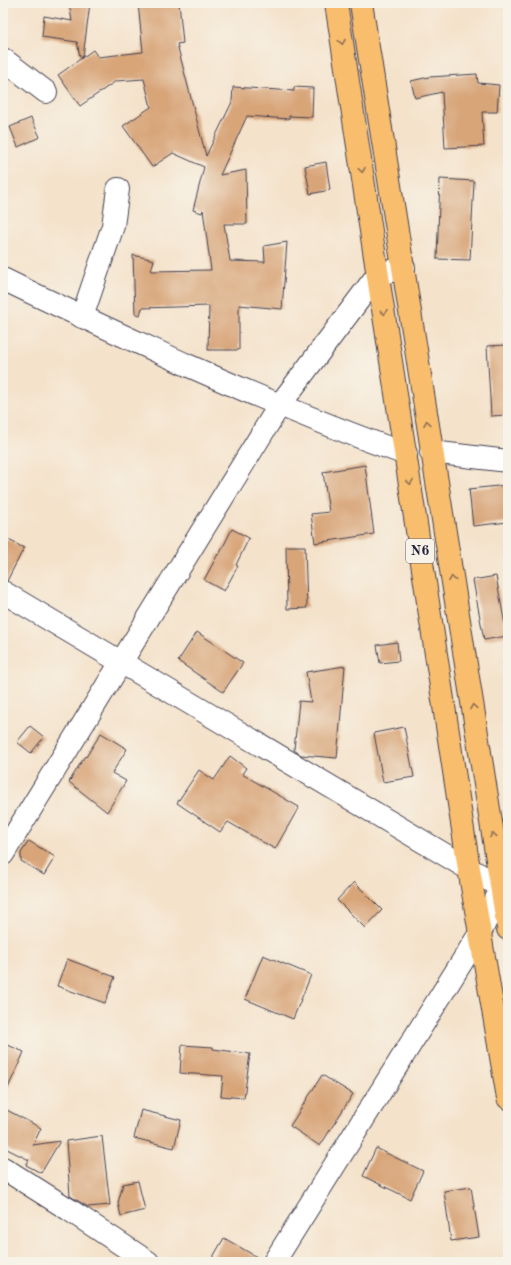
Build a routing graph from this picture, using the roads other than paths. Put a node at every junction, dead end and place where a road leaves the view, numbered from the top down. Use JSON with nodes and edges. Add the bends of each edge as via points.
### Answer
{"nodes":[{"id":1,"x":336,"y":3,"type":"edge"},
{"id":2,"x":361,"y":3,"type":"edge"},
{"id":3,"x":3,"y":59,"type":"edge"},
{"id":4,"x":46,"y":92,"type":"dead end"},
{"id":5,"x":118,"y":189,"type":"dead end"},
{"id":6,"x":404,"y":268,"type":"junction"},
{"id":7,"x":378,"y":274,"type":"junction"},
{"id":8,"x":3,"y":279,"type":"edge"},
{"id":9,"x":82,"y":317,"type":"junction"},
{"id":10,"x":279,"y":406,"type":"junction"},
{"id":11,"x":432,"y":452,"type":"junction"},
{"id":12,"x":406,"y":454,"type":"junction"},
{"id":13,"x":508,"y":461,"type":"edge"},
{"id":14,"x":3,"y":592,"type":"edge"},
{"id":15,"x":121,"y":663,"type":"junction"},
{"id":16,"x":3,"y":854,"type":"edge"},
{"id":17,"x":469,"y":869,"type":"junction"},
{"id":18,"x":505,"y":881,"type":"edge"},
{"id":19,"x":508,"y":929,"type":"edge"},
{"id":20,"x":480,"y":933,"type":"junction"},
{"id":21,"x":508,"y":1098,"type":"edge"},
{"id":22,"x":3,"y":1168,"type":"edge"},
{"id":23,"x":148,"y":1262,"type":"edge"},
{"id":24,"x":274,"y":1262,"type":"edge"}],
"edges":[{"from":1,"to":7,"type":"highway","number":"N6","one_way":true},
{"from":2,"to":6,"type":"highway","number":"N6"},
{"from":3,"to":4,"type":"street"},
{"from":5,"to":9,"type":"street","via":[[113,226]]},
{"from":6,"to":7,"type":"street"},
{"from":11,"to":6,"type":"highway","number":"N6","one_way":true},
{"from":7,"to":10,"type":"street"},
{"from":7,"to":12,"type":"highway","number":"N6","one_way":true},
{"from":8,"to":9,"type":"street"},
{"from":9,"to":10,"type":"street"},
{"from":10,"to":12,"type":"street"},
{"from":10,"to":15,"type":"street"},
{"from":11,"to":13,"type":"street"},
{"from":18,"to":11,"type":"highway","number":"N6","one_way":true},
{"from":12,"to":17,"type":"highway","number":"N6","one_way":true},
{"from":14,"to":15,"type":"street"},
{"from":15,"to":16,"type":"street"},
{"from":15,"to":17,"type":"street"},
{"from":17,"to":18,"type":"street"},
{"from":17,"to":20,"type":"highway","number":"N6"},
{"from":18,"to":19,"type":"highway","number":"N6"},
{"from":18,"to":20,"type":"street"},
{"from":20,"to":21,"type":"highway","number":"N6"},
{"from":20,"to":24,"type":"street"},
{"from":22,"to":23,"type":"street"}]}
